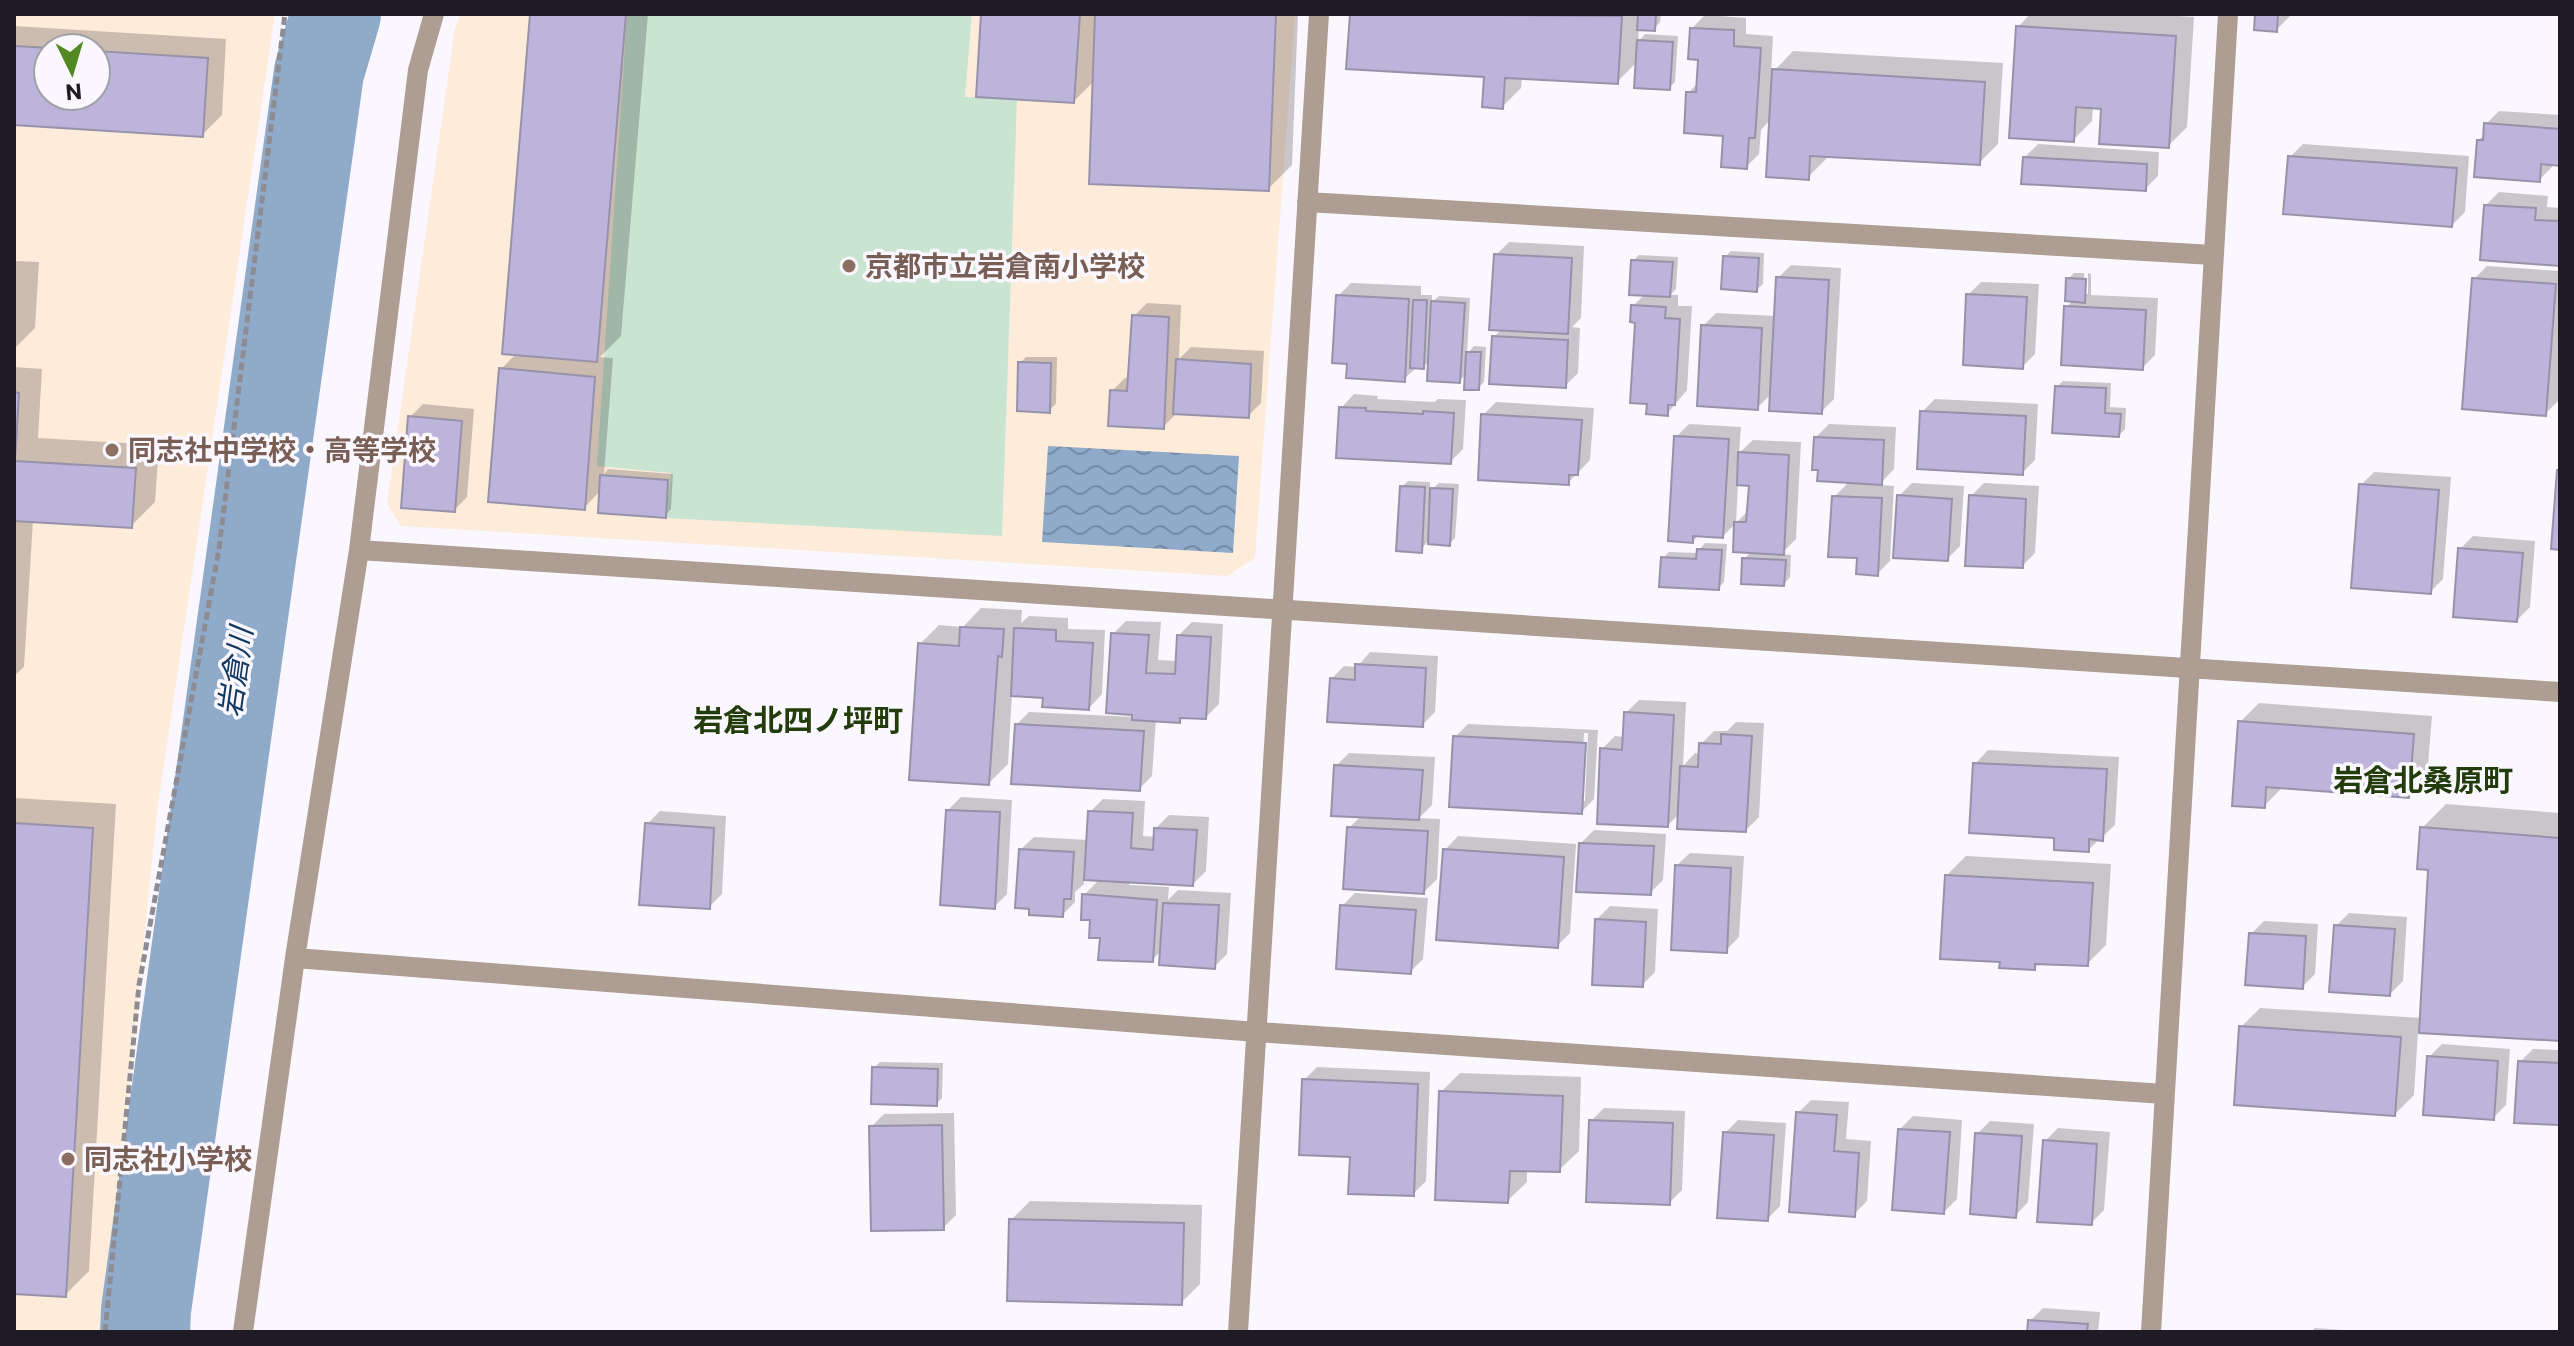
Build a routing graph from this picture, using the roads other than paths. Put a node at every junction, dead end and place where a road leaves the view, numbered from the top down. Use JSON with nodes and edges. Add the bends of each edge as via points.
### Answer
{"nodes":[{"id":1,"x":434,"y":14,"type":"edge"},
{"id":2,"x":1319,"y":14,"type":"edge"},
{"id":3,"x":2228,"y":14,"type":"edge"},
{"id":4,"x":1307,"y":202,"type":"junction"},
{"id":5,"x":2213,"y":255,"type":"junction"},
{"id":6,"x":359,"y":550,"type":"junction"},
{"id":7,"x":1283,"y":609,"type":"junction"},
{"id":8,"x":2189,"y":668,"type":"junction"},
{"id":9,"x":2560,"y":692,"type":"edge"},
{"id":10,"x":295,"y":958,"type":"junction"},
{"id":11,"x":1257,"y":1032,"type":"junction"},
{"id":12,"x":2164,"y":1094,"type":"junction"},
{"id":13,"x":243,"y":1332,"type":"edge"},
{"id":14,"x":1238,"y":1332,"type":"edge"},
{"id":15,"x":2151,"y":1332,"type":"edge"}],
"edges":[{"from":1,"to":6,"type":"street","via":[[418,70]]},
{"from":2,"to":4,"type":"street"},
{"from":3,"to":5,"type":"street"},
{"from":4,"to":5,"type":"street"},
{"from":4,"to":7,"type":"street"},
{"from":5,"to":8,"type":"street"},
{"from":6,"to":7,"type":"street"},
{"from":6,"to":10,"type":"street"},
{"from":7,"to":8,"type":"street"},
{"from":7,"to":11,"type":"street"},
{"from":8,"to":9,"type":"street"},
{"from":8,"to":12,"type":"street"},
{"from":10,"to":11,"type":"street"},
{"from":10,"to":13,"type":"street"},
{"from":11,"to":12,"type":"street"},
{"from":11,"to":14,"type":"street"},
{"from":12,"to":15,"type":"street"}]}
